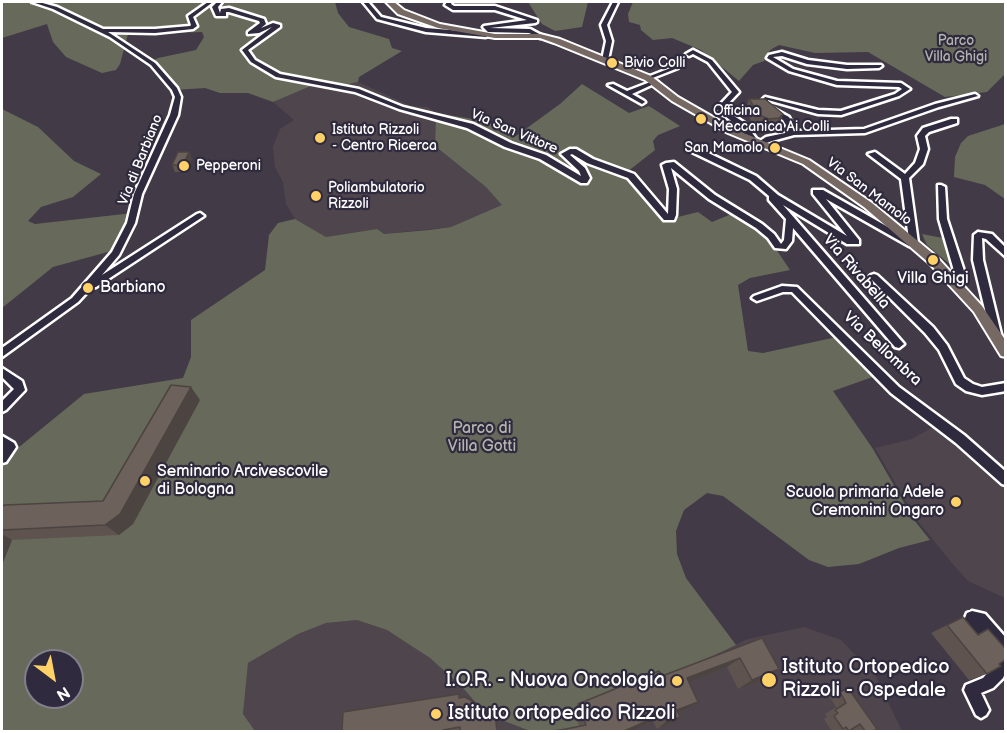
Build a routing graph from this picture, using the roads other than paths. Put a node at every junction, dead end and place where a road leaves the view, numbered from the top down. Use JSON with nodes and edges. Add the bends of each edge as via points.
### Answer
{"nodes":[{"id":1,"x":35,"y":2,"type":"edge"},
{"id":2,"x":211,"y":2,"type":"edge"},
{"id":3,"x":219,"y":2,"type":"edge"},
{"id":4,"x":366,"y":2,"type":"edge"},
{"id":5,"x":390,"y":2,"type":"edge"},
{"id":6,"x":450,"y":2,"type":"edge"},
{"id":7,"x":615,"y":2,"type":"edge"},
{"id":8,"x":103,"y":30,"type":"junction"},
{"id":9,"x":495,"y":36,"type":"junction"},
{"id":10,"x":540,"y":36,"type":"junction"},
{"id":11,"x":689,"y":54,"type":"dead end"},
{"id":12,"x":604,"y":60,"type":"junction"},
{"id":13,"x":879,"y":66,"type":"dead end"},
{"id":14,"x":675,"y":68,"type":"dead end"},
{"id":15,"x":651,"y":80,"type":"junction"},
{"id":16,"x":611,"y":85,"type":"dead end"},
{"id":17,"x":627,"y":93,"type":"junction"},
{"id":18,"x":975,"y":96,"type":"dead end"},
{"id":19,"x":642,"y":102,"type":"dead end"},
{"id":20,"x":954,"y":121,"type":"dead end"},
{"id":21,"x":794,"y":132,"type":"junction"},
{"id":22,"x":757,"y":142,"type":"junction"},
{"id":23,"x":695,"y":150,"type":"dead end"},
{"id":24,"x":872,"y":154,"type":"dead end"},
{"id":25,"x":905,"y":178,"type":"junction"},
{"id":26,"x":941,"y":187,"type":"dead end"},
{"id":27,"x":775,"y":198,"type":"junction"},
{"id":28,"x":200,"y":216,"type":"dead end"},
{"id":29,"x":789,"y":221,"type":"junction"},
{"id":30,"x":916,"y":245,"type":"junction"},
{"id":31,"x":1005,"y":254,"type":"edge"},
{"id":32,"x":874,"y":276,"type":"dead end"},
{"id":33,"x":956,"y":283,"type":"junction"},
{"id":34,"x":87,"y":288,"type":"junction"},
{"id":35,"x":757,"y":298,"type":"dead end"},
{"id":36,"x":996,"y":334,"type":"junction"},
{"id":37,"x":899,"y":344,"type":"dead end"},
{"id":38,"x":1005,"y":352,"type":"edge"},
{"id":39,"x":2,"y":353,"type":"edge"},
{"id":40,"x":2,"y":372,"type":"edge"},
{"id":41,"x":1005,"y":387,"type":"edge"},
{"id":42,"x":2,"y":407,"type":"edge"},
{"id":43,"x":2,"y":441,"type":"edge"},
{"id":44,"x":2,"y":458,"type":"edge"},
{"id":45,"x":1005,"y":480,"type":"edge"},
{"id":46,"x":1005,"y":649,"type":"edge"},
{"id":47,"x":981,"y":710,"type":"dead end"}],
"edges":[{"from":1,"to":8,"type":"street","name":"Via di Barbiano"},
{"from":2,"to":8,"type":"street","via":[[190,17],[194,26],[191,28]]},
{"from":3,"to":29,"type":"street","name":"Via San Vittore","via":[[215,7],[219,15],[229,10],[262,20],[250,33],[278,26],[245,50],[253,61],[278,75],[357,90],[401,108],[470,126],[543,157],[584,181],[582,170],[566,154],[573,152],[631,176],[667,218],[672,215],[673,189],[666,165],[671,164],[712,197],[759,226],[778,246],[783,247],[788,241]]},
{"from":4,"to":9,"type":"street","via":[[379,18],[410,27]]},
{"from":5,"to":9,"type":"main road","name":"Via San Mamolo","via":[[397,10],[425,23]]},
{"from":6,"to":10,"type":"street","name":"Via San Mamolo","via":[[447,4],[453,8],[495,8],[535,21],[486,27],[490,31],[530,31]]},
{"from":7,"to":12,"type":"street","via":[[604,25],[609,41]]},
{"from":8,"to":34,"type":"street","name":"Via di Barbiano","via":[[153,64],[178,97],[174,116],[138,194],[128,229],[116,253]]},
{"from":9,"to":10,"type":"main road","name":"Via San Mamolo"},
{"from":10,"to":12,"type":"main road","name":"Via San Mamolo"},
{"from":11,"to":22,"type":"street","name":"Via San Mamolo","via":[[693,52],[710,61],[736,92],[719,109],[742,125]]},
{"from":12,"to":15,"type":"main road","name":"Via San Mamolo"},
{"from":13,"to":21,"type":"street","via":[[807,62],[782,54],[771,56],[791,70],[837,83],[901,85],[907,89],[840,113],[818,112],[767,98],[764,106],[786,119]]},
{"from":14,"to":15,"type":"street"},
{"from":15,"to":17,"type":"street"},
{"from":15,"to":22,"type":"main road","name":"Via San Mamolo","via":[[690,108]]},
{"from":16,"to":17,"type":"street"},
{"from":17,"to":19,"type":"street"},
{"from":18,"to":21,"type":"street","via":[[865,131]]},
{"from":20,"to":25,"type":"street","via":[[926,130],[921,136],[924,149],[919,164]]},
{"from":21,"to":22,"type":"street"},
{"from":22,"to":30,"type":"main road","name":"Via San Mamolo","via":[[806,162],[833,179]]},
{"from":23,"to":27,"type":"street","via":[[753,178]]},
{"from":24,"to":25,"type":"street"},
{"from":25,"to":30,"type":"street"},
{"from":26,"to":33,"type":"street","via":[[943,219],[960,274]]},
{"from":27,"to":29,"type":"street","via":[[771,201]]},
{"from":27,"to":30,"type":"street","via":[[856,242],[816,192],[820,192]]},
{"from":28,"to":34,"type":"street","name":"Via di Barbiano"},
{"from":29,"to":37,"type":"street","name":"Via Rivabella"},
{"from":30,"to":33,"type":"main road","name":"Via San Mamolo"},
{"from":31,"to":36,"type":"street","via":[[989,236],[978,235],[978,260]]},
{"from":32,"to":41,"type":"street","name":"Via Rivabella","via":[[929,330],[960,381],[982,391]]},
{"from":33,"to":36,"type":"main road","name":"Via San Mamolo"},
{"from":34,"to":39,"type":"street","name":"Via di Barbiano"},
{"from":35,"to":45,"type":"street","name":"Via Bellombra","via":[[794,289],[895,390],[960,439]]},
{"from":36,"to":38,"type":"main road","name":"Via San Mamolo"},
{"from":40,"to":42,"type":"street","via":[[20,390]]},
{"from":43,"to":44,"type":"street","via":[[10,447]]},
{"from":46,"to":47,"type":"street","via":[[980,619],[972,618],[971,624],[999,656],[998,673],[988,683],[971,690]]}]}
